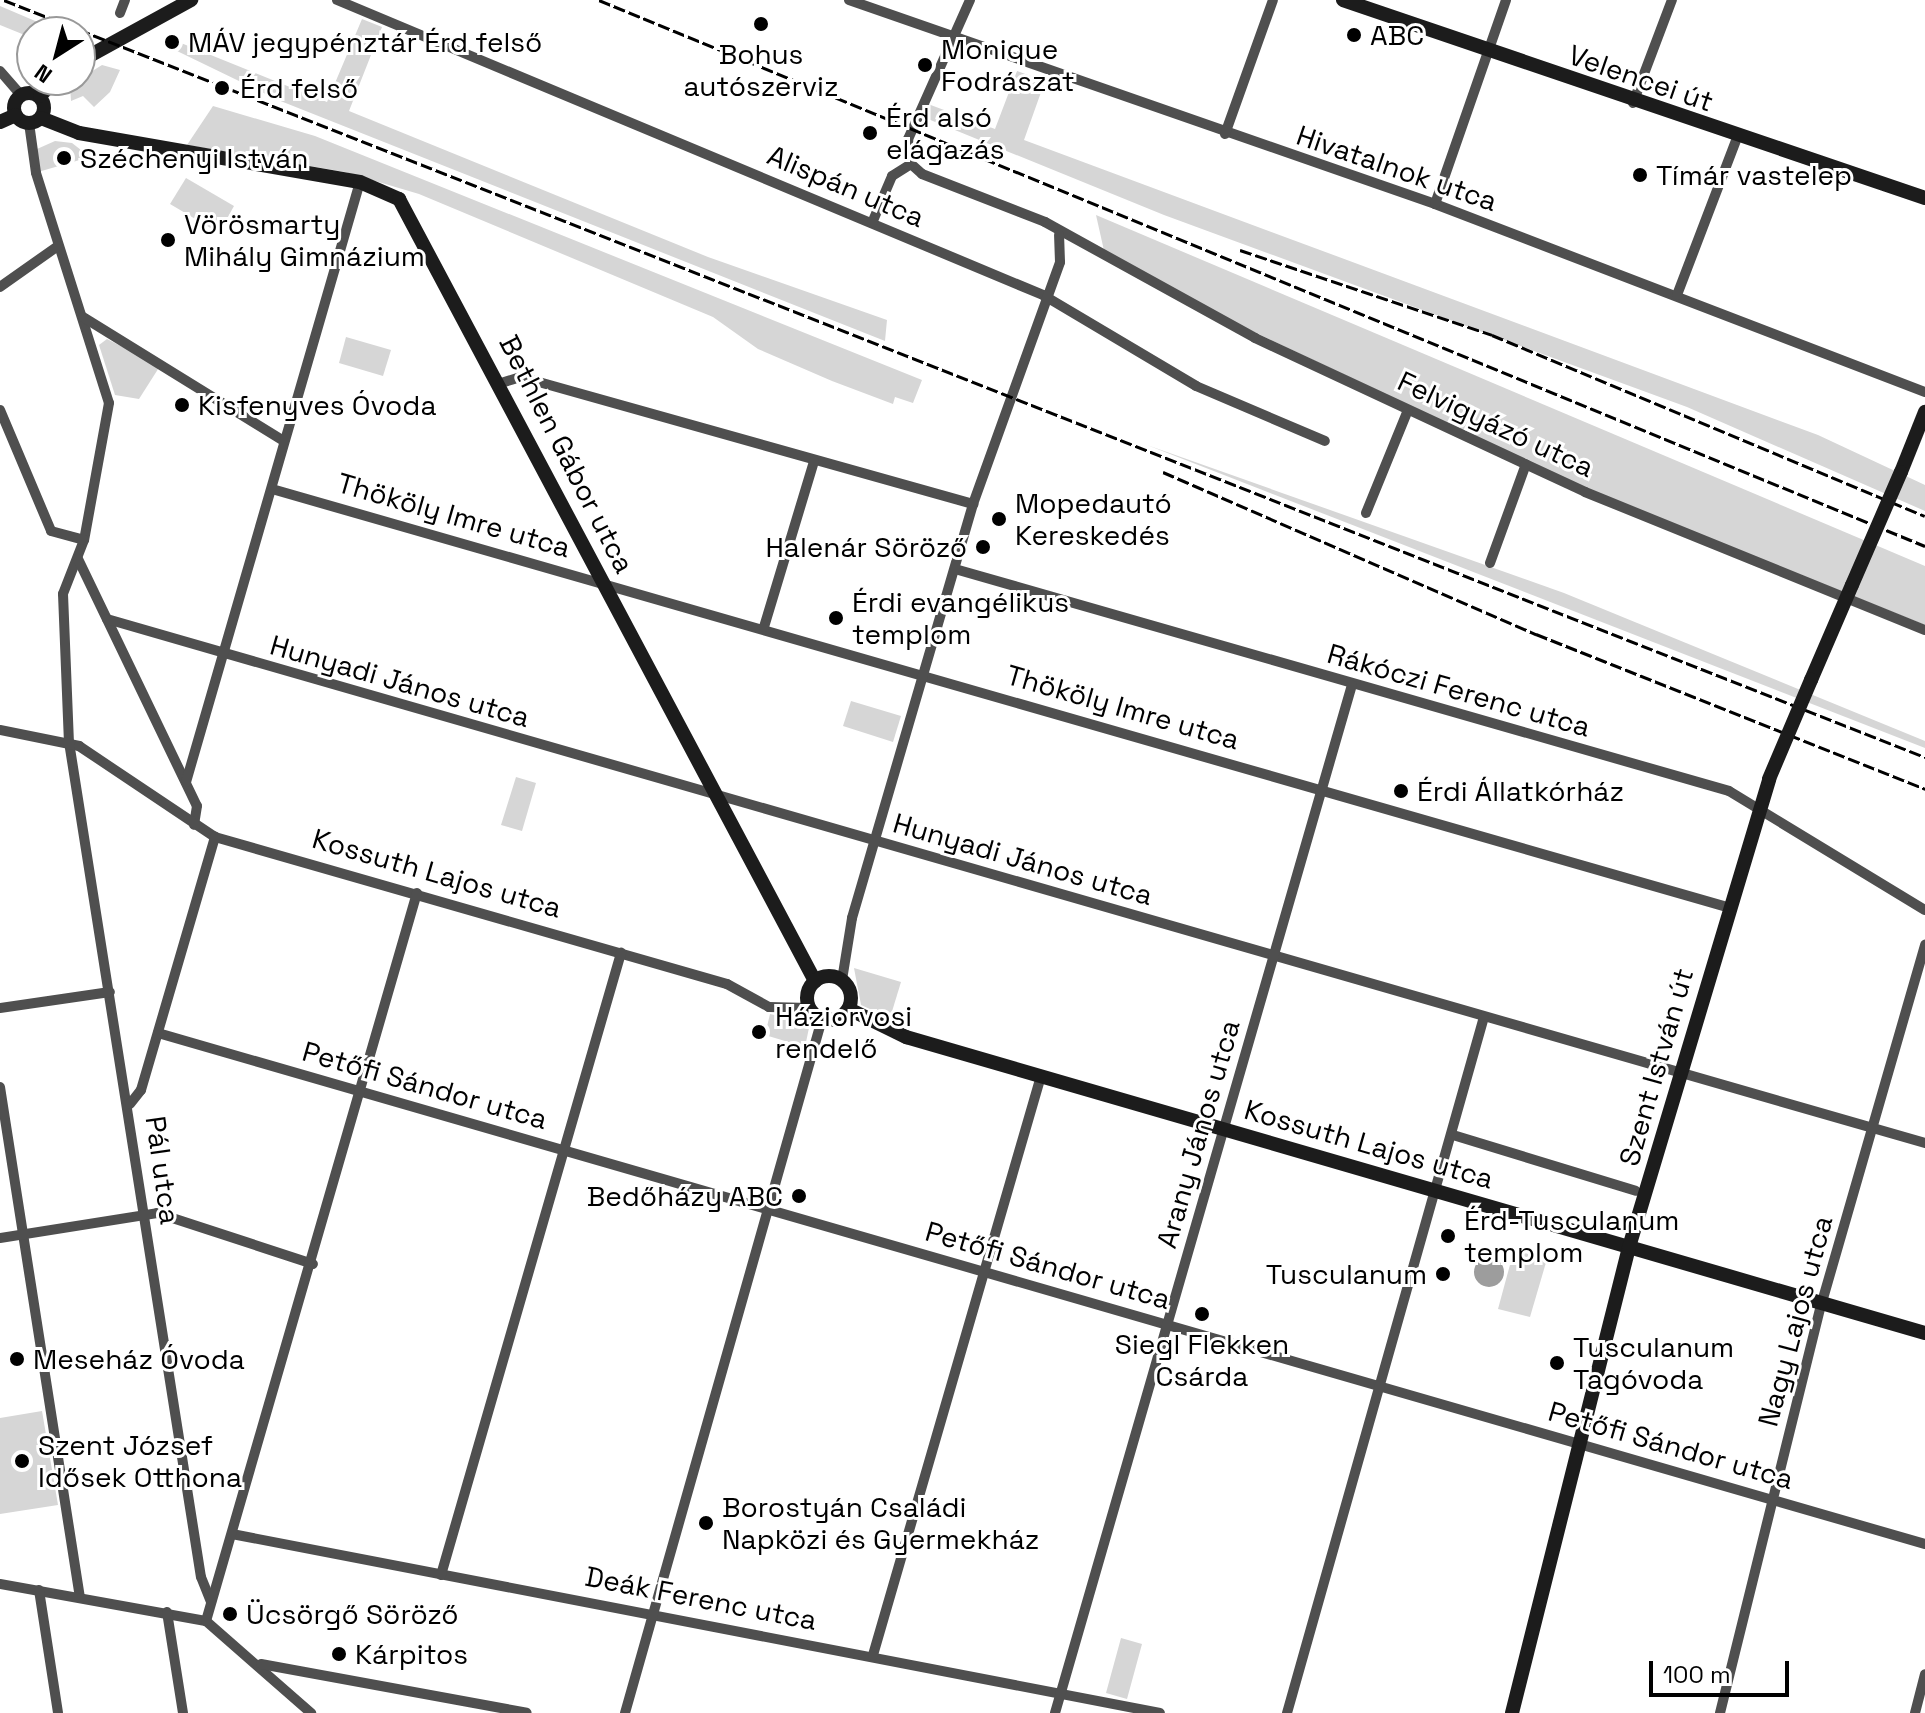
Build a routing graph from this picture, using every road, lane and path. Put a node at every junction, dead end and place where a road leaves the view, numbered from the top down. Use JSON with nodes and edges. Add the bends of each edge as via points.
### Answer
{"nodes":[{"id":1,"x":125,"y":0,"type":"edge"},
{"id":2,"x":191,"y":0,"type":"edge"},
{"id":3,"x":337,"y":0,"type":"edge"},
{"id":4,"x":849,"y":0,"type":"edge"},
{"id":5,"x":970,"y":0,"type":"edge"},
{"id":6,"x":1273,"y":0,"type":"edge"},
{"id":7,"x":1343,"y":0,"type":"edge"},
{"id":8,"x":1506,"y":0,"type":"edge"},
{"id":9,"x":1672,"y":0,"type":"edge"},
{"id":10,"x":120,"y":13,"type":"dead end"},
{"id":11,"x":952,"y":40,"type":"junction"},
{"id":12,"x":1487,"y":50,"type":"junction"},
{"id":13,"x":96,"y":52,"type":"edge"},
{"id":14,"x":0,"y":71,"type":"edge"},
{"id":15,"x":16,"y":89,"type":"edge"},
{"id":16,"x":21,"y":96,"type":"edge"},
{"id":17,"x":40,"y":96,"type":"edge"},
{"id":18,"x":1633,"y":103,"type":"junction"},
{"id":19,"x":16,"y":115,"type":"junction"},
{"id":20,"x":35,"y":121,"type":"junction"},
{"id":21,"x":0,"y":122,"type":"edge"},
{"id":22,"x":1225,"y":134,"type":"junction"},
{"id":23,"x":1737,"y":138,"type":"junction"},
{"id":24,"x":911,"y":164,"type":"junction"},
{"id":25,"x":360,"y":182,"type":"junction"},
{"id":26,"x":1925,"y":198,"type":"edge"},
{"id":27,"x":1435,"y":204,"type":"junction"},
{"id":28,"x":872,"y":223,"type":"junction"},
{"id":29,"x":1059,"y":235,"type":"junction"},
{"id":30,"x":58,"y":246,"type":"junction"},
{"id":31,"x":0,"y":287,"type":"edge"},
{"id":32,"x":1677,"y":295,"type":"junction"},
{"id":33,"x":1047,"y":297,"type":"junction"},
{"id":34,"x":81,"y":316,"type":"junction"},
{"id":35,"x":99,"y":328,"type":"junction"},
{"id":36,"x":91,"y":343,"type":"junction"},
{"id":37,"x":501,"y":383,"type":"junction"},
{"id":38,"x":1925,"y":392,"type":"edge"},
{"id":39,"x":0,"y":410,"type":"edge"},
{"id":40,"x":1408,"y":410,"type":"junction"},
{"id":41,"x":1925,"y":412,"type":"edge"},
{"id":42,"x":284,"y":441,"type":"junction"},
{"id":43,"x":1325,"y":441,"type":"dead end"},
{"id":44,"x":814,"y":461,"type":"junction"},
{"id":45,"x":1526,"y":464,"type":"junction"},
{"id":46,"x":272,"y":489,"type":"junction"},
{"id":47,"x":973,"y":504,"type":"junction"},
{"id":48,"x":1366,"y":513,"type":"dead end"},
{"id":49,"x":84,"y":540,"type":"junction"},
{"id":50,"x":78,"y":559,"type":"junction"},
{"id":51,"x":1490,"y":563,"type":"dead end"},
{"id":52,"x":955,"y":569,"type":"junction"},
{"id":53,"x":605,"y":583,"type":"junction"},
{"id":54,"x":1849,"y":591,"type":"junction"},
{"id":55,"x":107,"y":619,"type":"junction"},
{"id":56,"x":764,"y":627,"type":"junction"},
{"id":57,"x":1925,"y":630,"type":"edge"},
{"id":58,"x":223,"y":655,"type":"junction"},
{"id":59,"x":924,"y":675,"type":"junction"},
{"id":60,"x":1352,"y":685,"type":"junction"},
{"id":61,"x":0,"y":730,"type":"edge"},
{"id":62,"x":69,"y":742,"type":"junction"},
{"id":63,"x":186,"y":782,"type":"junction"},
{"id":64,"x":1321,"y":789,"type":"junction"},
{"id":65,"x":714,"y":797,"type":"junction"},
{"id":66,"x":1759,"y":809,"type":"junction"},
{"id":67,"x":194,"y":825,"type":"junction"},
{"id":68,"x":215,"y":837,"type":"junction"},
{"id":69,"x":875,"y":841,"type":"junction"},
{"id":70,"x":417,"y":893,"type":"junction"},
{"id":71,"x":1730,"y":908,"type":"junction"},
{"id":72,"x":1925,"y":910,"type":"edge"},
{"id":73,"x":1925,"y":945,"type":"edge"},
{"id":74,"x":621,"y":953,"type":"junction"},
{"id":75,"x":1274,"y":958,"type":"junction"},
{"id":76,"x":842,"y":980,"type":"junction"},
{"id":77,"x":815,"y":981,"type":"junction"},
{"id":78,"x":110,"y":992,"type":"junction"},
{"id":79,"x":0,"y":1008,"type":"edge"},
{"id":80,"x":809,"y":1008,"type":"junction"},
{"id":81,"x":849,"y":1009,"type":"junction"},
{"id":82,"x":1484,"y":1017,"type":"junction"},
{"id":83,"x":822,"y":1019,"type":"junction"},
{"id":84,"x":158,"y":1033,"type":"junction"},
{"id":85,"x":1681,"y":1075,"type":"junction"},
{"id":86,"x":1041,"y":1076,"type":"junction"},
{"id":87,"x":0,"y":1087,"type":"edge"},
{"id":88,"x":362,"y":1093,"type":"junction"},
{"id":89,"x":130,"y":1104,"type":"junction"},
{"id":90,"x":1224,"y":1129,"type":"junction"},
{"id":91,"x":1873,"y":1129,"type":"junction"},
{"id":92,"x":1453,"y":1135,"type":"junction"},
{"id":93,"x":1925,"y":1143,"type":"edge"},
{"id":94,"x":563,"y":1149,"type":"junction"},
{"id":95,"x":1439,"y":1191,"type":"junction"},
{"id":96,"x":1636,"y":1191,"type":"dead end"},
{"id":97,"x":771,"y":1210,"type":"junction"},
{"id":98,"x":144,"y":1214,"type":"junction"},
{"id":99,"x":24,"y":1234,"type":"junction"},
{"id":100,"x":0,"y":1238,"type":"edge"},
{"id":101,"x":1629,"y":1247,"type":"junction"},
{"id":102,"x":313,"y":1264,"type":"junction"},
{"id":103,"x":985,"y":1272,"type":"junction"},
{"id":104,"x":1822,"y":1302,"type":"junction"},
{"id":105,"x":1168,"y":1324,"type":"junction"},
{"id":106,"x":1925,"y":1333,"type":"edge"},
{"id":107,"x":1381,"y":1385,"type":"junction"},
{"id":108,"x":1580,"y":1444,"type":"junction"},
{"id":109,"x":1773,"y":1499,"type":"junction"},
{"id":110,"x":232,"y":1534,"type":"junction"},
{"id":111,"x":1925,"y":1544,"type":"edge"},
{"id":112,"x":441,"y":1575,"type":"junction"},
{"id":113,"x":0,"y":1584,"type":"edge"},
{"id":114,"x":39,"y":1590,"type":"junction"},
{"id":115,"x":80,"y":1598,"type":"junction"},
{"id":116,"x":211,"y":1602,"type":"junction"},
{"id":117,"x":167,"y":1612,"type":"junction"},
{"id":118,"x":655,"y":1613,"type":"junction"},
{"id":119,"x":206,"y":1621,"type":"junction"},
{"id":120,"x":873,"y":1655,"type":"junction"},
{"id":121,"x":259,"y":1664,"type":"junction"},
{"id":122,"x":1925,"y":1674,"type":"edge"},
{"id":123,"x":1062,"y":1690,"type":"junction"},
{"id":124,"x":58,"y":1713,"type":"edge"},
{"id":125,"x":183,"y":1713,"type":"edge"},
{"id":126,"x":311,"y":1713,"type":"edge"},
{"id":127,"x":527,"y":1713,"type":"edge"},
{"id":128,"x":625,"y":1713,"type":"edge"},
{"id":129,"x":1055,"y":1713,"type":"edge"},
{"id":130,"x":1160,"y":1713,"type":"edge"},
{"id":131,"x":1287,"y":1713,"type":"edge"},
{"id":132,"x":1512,"y":1713,"type":"edge"},
{"id":133,"x":1720,"y":1713,"type":"edge"},
{"id":134,"x":1915,"y":1713,"type":"edge"}],
"edges":[{"from":1,"to":10,"type":"street"},
{"from":2,"to":13,"type":"street"},
{"from":3,"to":28,"type":"street","name":"Alispán utca"},
{"from":4,"to":11,"type":"street","name":"Hivatalnok utca"},
{"from":5,"to":11,"type":"street"},
{"from":6,"to":22,"type":"street"},
{"from":7,"to":12,"type":"street","name":"Velencei út"},
{"from":8,"to":12,"type":"street"},
{"from":9,"to":18,"type":"street"},
{"from":11,"to":22,"type":"street","name":"Hivatalnok utca"},
{"from":11,"to":24,"type":"street","via":[[908,139]]},
{"from":12,"to":18,"type":"street","name":"Velencei út"},
{"from":12,"to":27,"type":"street"},
{"from":14,"to":15,"type":"street"},
{"from":16,"to":19,"type":"street"},
{"from":17,"to":20,"type":"street"},
{"from":18,"to":23,"type":"street","name":"Velencei út"},
{"from":19,"to":20,"type":"street","name":"Bethlen Gábor utca"},
{"from":19,"to":21,"type":"street"},
{"from":20,"to":25,"type":"street","name":"Bethlen Gábor utca"},
{"from":20,"to":30,"type":"street","name":"Pál utca"},
{"from":22,"to":27,"type":"street","name":"Hivatalnok utca"},
{"from":23,"to":26,"type":"street","name":"Velencei út"},
{"from":23,"to":32,"type":"street"},
{"from":24,"to":28,"type":"street","via":[[892,176]]},
{"from":24,"to":29,"type":"street","name":"Felvigyázó utca","via":[[1045,222]]},
{"from":25,"to":37,"type":"street","name":"Bethlen Gábor utca","via":[[387,190],[412,215]]},
{"from":25,"to":42,"type":"street"},
{"from":27,"to":32,"type":"street","name":"Hivatalnok utca"},
{"from":28,"to":33,"type":"street","name":"Alispán utca"},
{"from":29,"to":33,"type":"street","via":[[1062,255]]},
{"from":29,"to":40,"type":"street","name":"Felvigyázó utca"},
{"from":30,"to":31,"type":"street"},
{"from":30,"to":34,"type":"street","name":"Pál utca"},
{"from":32,"to":38,"type":"street","name":"Hivatalnok utca"},
{"from":33,"to":43,"type":"street","name":"Alispán utca","via":[[1196,386]]},
{"from":33,"to":47,"type":"street"},
{"from":34,"to":35,"type":"street"},
{"from":34,"to":36,"type":"street","name":"Pál utca"},
{"from":35,"to":36,"type":"street"},
{"from":35,"to":42,"type":"street"},
{"from":36,"to":49,"type":"street","name":"Pál utca","via":[[108,412]]},
{"from":37,"to":44,"type":"street","via":[[521,377]]},
{"from":37,"to":53,"type":"street","name":"Bethlen Gábor utca"},
{"from":39,"to":49,"type":"street","via":[[51,531]]},
{"from":40,"to":45,"type":"street","name":"Felvigyázó utca"},
{"from":40,"to":48,"type":"street"},
{"from":41,"to":54,"type":"street","name":"Szent István út","bridge":true},
{"from":42,"to":46,"type":"street"},
{"from":44,"to":47,"type":"street"},
{"from":44,"to":56,"type":"street"},
{"from":45,"to":51,"type":"street"},
{"from":45,"to":54,"type":"street","name":"Felvigyázó utca","via":[[1727,555]]},
{"from":46,"to":53,"type":"street","name":"Thököly Imre utca"},
{"from":46,"to":58,"type":"street"},
{"from":47,"to":52,"type":"street"},
{"from":49,"to":50,"type":"street","name":"Pál utca"},
{"from":50,"to":55,"type":"street"},
{"from":50,"to":62,"type":"street","name":"Pál utca","via":[[62,606]]},
{"from":52,"to":59,"type":"street"},
{"from":52,"to":60,"type":"street","name":"Rákóczi Ferenc utca"},
{"from":53,"to":56,"type":"street","name":"Thököly Imre utca"},
{"from":53,"to":65,"type":"street","name":"Bethlen Gábor utca"},
{"from":54,"to":57,"type":"street","name":"Felvigyázó utca"},
{"from":54,"to":66,"type":"street","name":"Szent István út","bridge":true},
{"from":55,"to":58,"type":"street","name":"Hunyadi János utca"},
{"from":55,"to":63,"type":"street"},
{"from":56,"to":59,"type":"street","name":"Thököly Imre utca"},
{"from":58,"to":63,"type":"street"},
{"from":58,"to":65,"type":"street","name":"Hunyadi János utca"},
{"from":59,"to":64,"type":"street","name":"Thököly Imre utca"},
{"from":59,"to":69,"type":"street"},
{"from":60,"to":64,"type":"street","name":"Arany János utca"},
{"from":60,"to":66,"type":"street","name":"Rákóczi Ferenc utca","via":[[1729,791]]},
{"from":61,"to":62,"type":"street"},
{"from":62,"to":67,"type":"street","name":"Kossuth Lajos utca"},
{"from":62,"to":78,"type":"street","name":"Pál utca"},
{"from":63,"to":67,"type":"street","via":[[197,806]]},
{"from":64,"to":71,"type":"street","name":"Thököly Imre utca"},
{"from":64,"to":75,"type":"street","name":"Arany János utca"},
{"from":65,"to":69,"type":"street","name":"Hunyadi János utca"},
{"from":65,"to":77,"type":"street","name":"Bethlen Gábor utca"},
{"from":66,"to":71,"type":"street","name":"Szent István út"},
{"from":66,"to":72,"type":"street","name":"Rákóczi Ferenc utca"},
{"from":67,"to":68,"type":"street","name":"Kossuth Lajos utca"},
{"from":68,"to":70,"type":"street","name":"Kossuth Lajos utca"},
{"from":68,"to":84,"type":"street"},
{"from":69,"to":75,"type":"street","name":"Hunyadi János utca"},
{"from":69,"to":76,"type":"street"},
{"from":70,"to":74,"type":"street","name":"Kossuth Lajos utca"},
{"from":70,"to":88,"type":"street"},
{"from":71,"to":85,"type":"street","name":"Szent István út"},
{"from":73,"to":91,"type":"street","name":"Nagy Lajos utca"},
{"from":74,"to":80,"type":"street","name":"Kossuth Lajos utca","via":[[727,984],[769,1007]]},
{"from":74,"to":94,"type":"street"},
{"from":75,"to":82,"type":"street","name":"Hunyadi János utca"},
{"from":75,"to":90,"type":"street","name":"Arany János utca"},
{"from":76,"to":77,"type":"street"},
{"from":76,"to":81,"type":"street","via":[[850,990]]},
{"from":77,"to":80,"type":"street"},
{"from":78,"to":79,"type":"street"},
{"from":78,"to":89,"type":"street","name":"Pál utca"},
{"from":80,"to":83,"type":"street"},
{"from":81,"to":83,"type":"street"},
{"from":81,"to":86,"type":"street","name":"Kossuth Lajos utca","via":[[906,1037]]},
{"from":82,"to":85,"type":"street","name":"Hunyadi János utca"},
{"from":82,"to":92,"type":"street"},
{"from":83,"to":97,"type":"street"},
{"from":84,"to":88,"type":"street","name":"Petőfi Sándor utca"},
{"from":84,"to":89,"type":"street"},
{"from":85,"to":91,"type":"street","name":"Hunyadi János utca"},
{"from":85,"to":101,"type":"street","name":"Szent István út"},
{"from":86,"to":90,"type":"street","name":"Kossuth Lajos utca"},
{"from":86,"to":103,"type":"street"},
{"from":87,"to":99,"type":"street"},
{"from":88,"to":94,"type":"street","name":"Petőfi Sándor utca"},
{"from":88,"to":102,"type":"street"},
{"from":89,"to":98,"type":"street","name":"Pál utca"},
{"from":90,"to":95,"type":"street","name":"Kossuth Lajos utca"},
{"from":90,"to":105,"type":"street","name":"Arany János utca"},
{"from":91,"to":93,"type":"street","name":"Hunyadi János utca"},
{"from":91,"to":104,"type":"street","name":"Nagy Lajos utca"},
{"from":92,"to":95,"type":"street"},
{"from":92,"to":96,"type":"street"},
{"from":94,"to":97,"type":"street","name":"Petőfi Sándor utca"},
{"from":94,"to":112,"type":"street"},
{"from":95,"to":101,"type":"street","name":"Kossuth Lajos utca"},
{"from":95,"to":107,"type":"street"},
{"from":97,"to":103,"type":"street","name":"Petőfi Sándor utca"},
{"from":97,"to":118,"type":"street"},
{"from":98,"to":99,"type":"street"},
{"from":98,"to":102,"type":"street"},
{"from":98,"to":116,"type":"street","name":"Pál utca","via":[[204,1597]]},
{"from":99,"to":100,"type":"street"},
{"from":99,"to":115,"type":"street"},
{"from":101,"to":104,"type":"street","name":"Kossuth Lajos utca"},
{"from":101,"to":108,"type":"street","name":"Szent István út"},
{"from":102,"to":110,"type":"street"},
{"from":103,"to":105,"type":"street","name":"Petőfi Sándor utca"},
{"from":103,"to":120,"type":"street"},
{"from":104,"to":106,"type":"street","name":"Kossuth Lajos utca"},
{"from":104,"to":109,"type":"street","name":"Nagy Lajos utca"},
{"from":105,"to":107,"type":"street","name":"Petőfi Sándor utca"},
{"from":105,"to":123,"type":"street","name":"Arany János utca"},
{"from":107,"to":108,"type":"street","name":"Petőfi Sándor utca"},
{"from":107,"to":131,"type":"street"},
{"from":108,"to":109,"type":"street","name":"Petőfi Sándor utca"},
{"from":108,"to":132,"type":"street","name":"Szent István út"},
{"from":109,"to":111,"type":"street","name":"Petőfi Sándor utca"},
{"from":109,"to":133,"type":"street","name":"Nagy Lajos utca"},
{"from":110,"to":112,"type":"street","name":"Deák Ferenc utca"},
{"from":110,"to":116,"type":"street"},
{"from":112,"to":118,"type":"street","name":"Deák Ferenc utca"},
{"from":113,"to":114,"type":"street"},
{"from":114,"to":115,"type":"street"},
{"from":114,"to":124,"type":"street"},
{"from":115,"to":117,"type":"street"},
{"from":116,"to":119,"type":"street"},
{"from":117,"to":119,"type":"street"},
{"from":117,"to":125,"type":"street"},
{"from":118,"to":120,"type":"street","name":"Deák Ferenc utca"},
{"from":118,"to":128,"type":"street"},
{"from":119,"to":121,"type":"street"},
{"from":120,"to":123,"type":"street","name":"Deák Ferenc utca"},
{"from":121,"to":126,"type":"street"},
{"from":121,"to":127,"type":"street"},
{"from":122,"to":134,"type":"street"},
{"from":123,"to":129,"type":"street","name":"Arany János utca"},
{"from":123,"to":130,"type":"street","name":"Deák Ferenc utca"}]}
